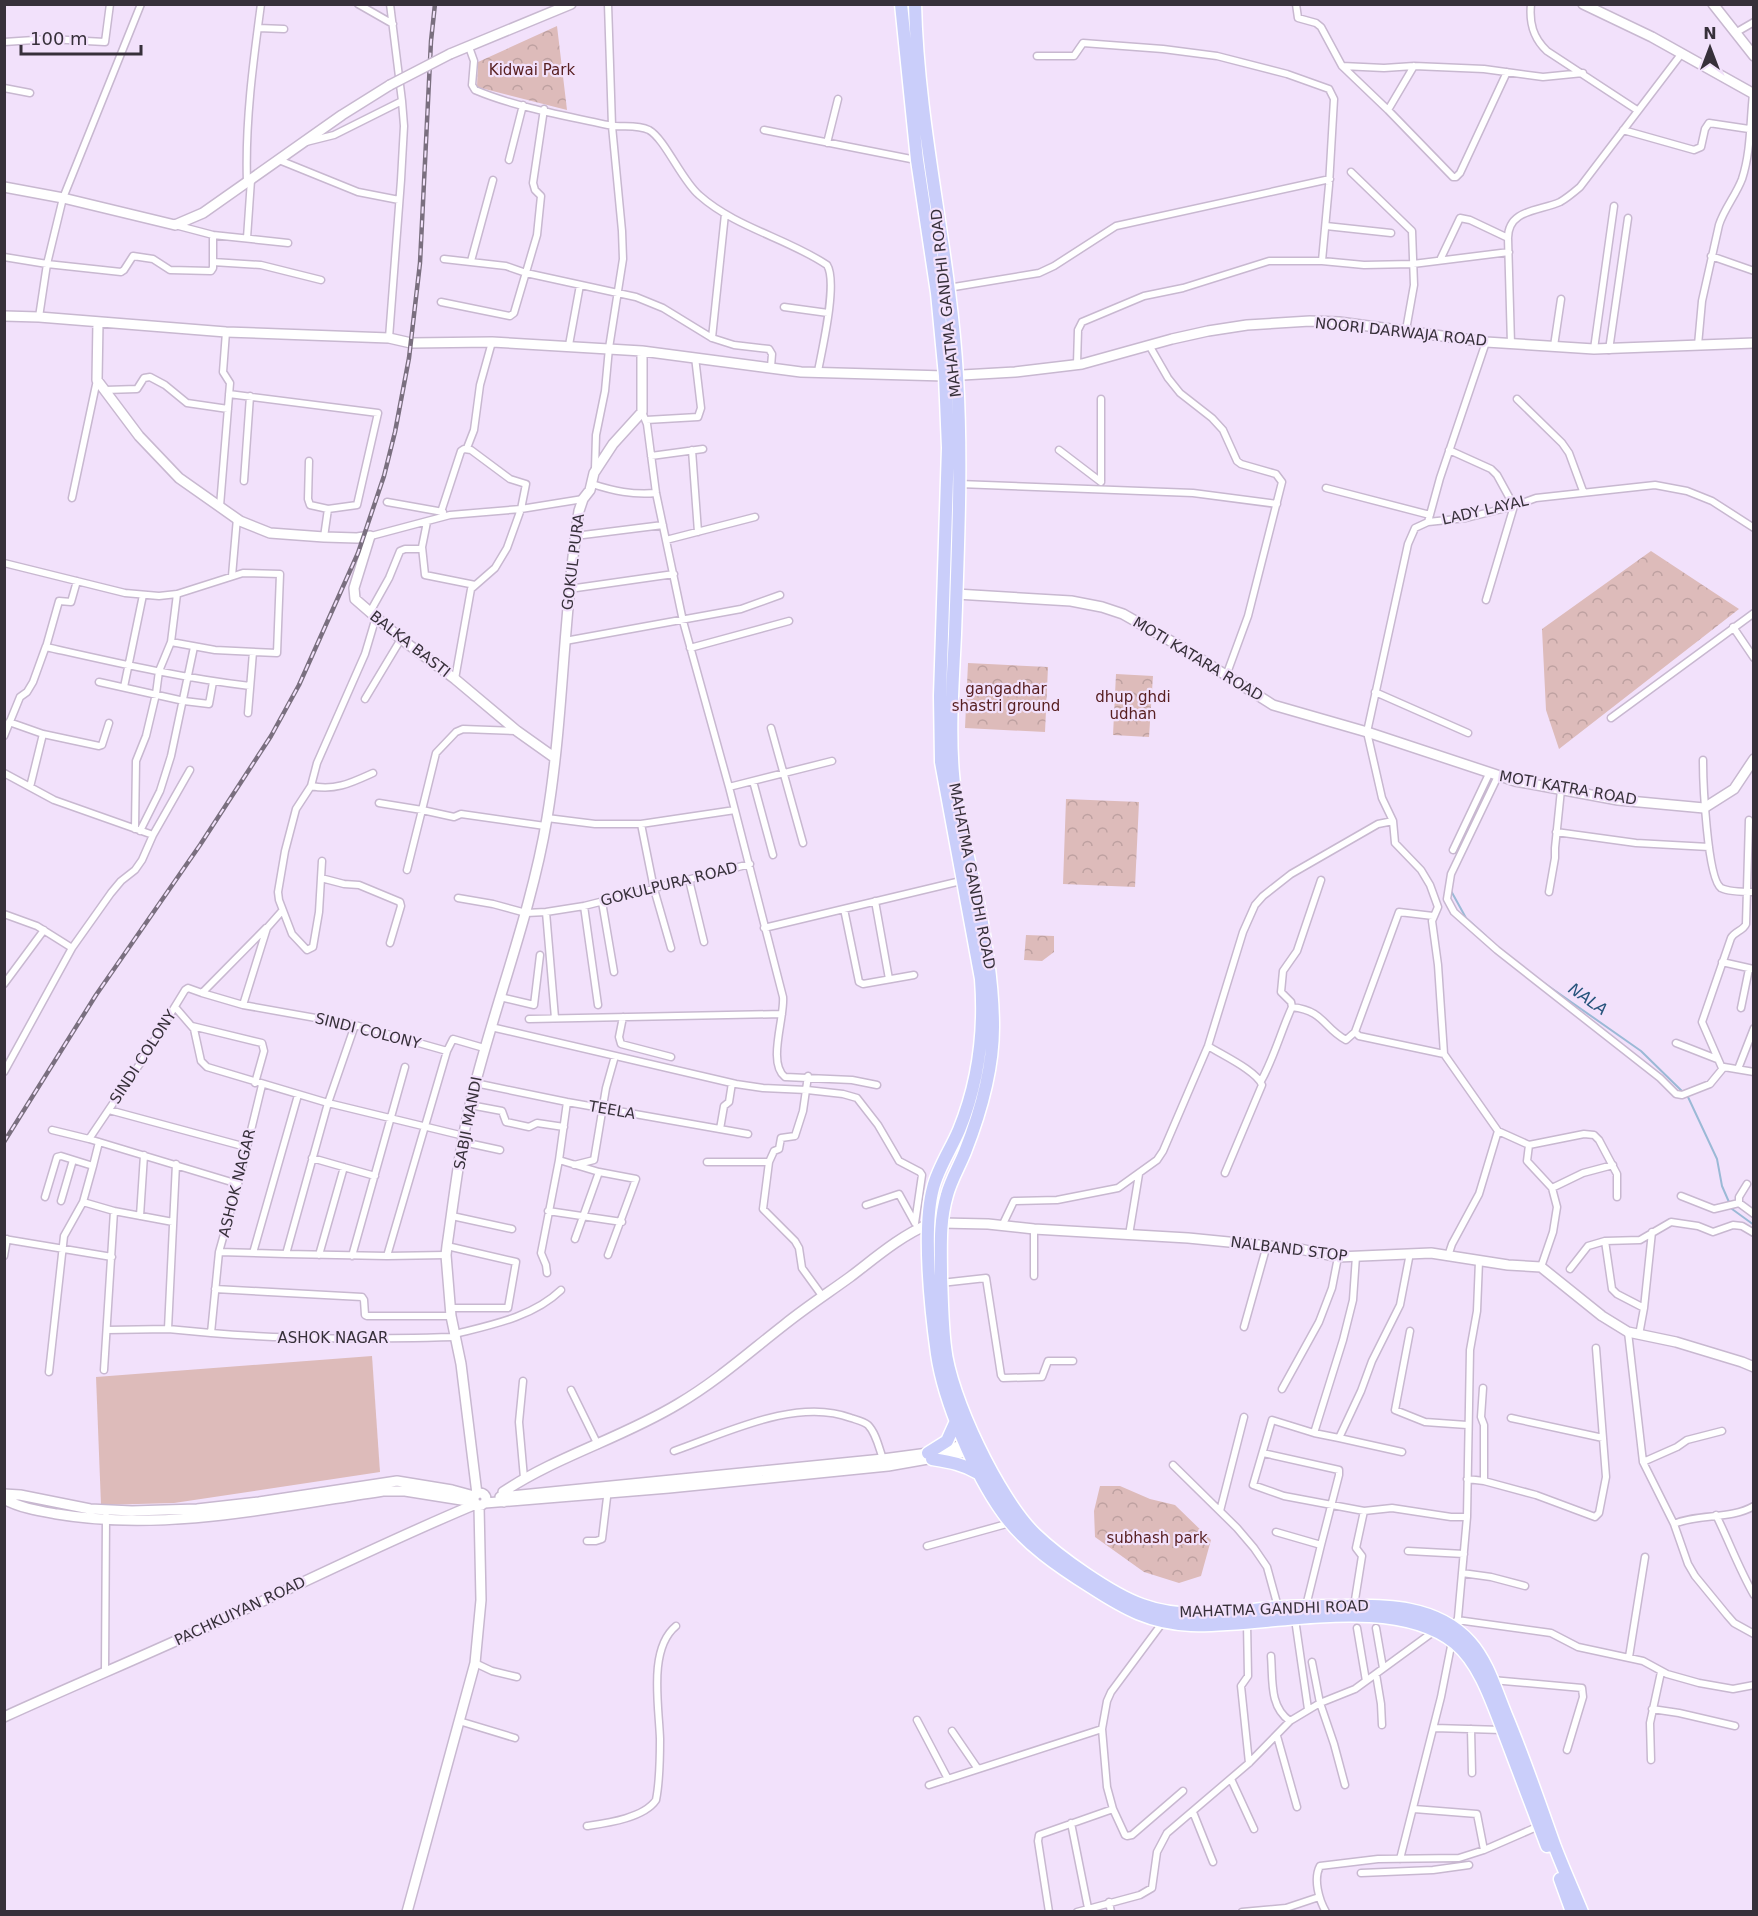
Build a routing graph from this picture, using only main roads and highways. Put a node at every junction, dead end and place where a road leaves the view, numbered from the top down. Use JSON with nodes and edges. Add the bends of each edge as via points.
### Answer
{"nodes":[{"id":1,"x":902,"y":4,"type":"edge"},
{"id":2,"x":915,"y":4,"type":"edge"},
{"id":3,"x":951,"y":376,"type":"junction"},
{"id":4,"x":968,"y":879,"type":"junction"},
{"id":5,"x":926,"y":1225,"type":"junction"},
{"id":6,"x":956,"y":1420,"type":"junction"},
{"id":7,"x":973,"y":1447,"type":"junction"},
{"id":8,"x":979,"y":1473,"type":"junction"},
{"id":9,"x":1455,"y":1630,"type":"junction"},
{"id":10,"x":1572,"y":1911,"type":"edge"},
{"id":11,"x":1582,"y":1911,"type":"edge"}],
"edges":[{"from":1,"to":3,"type":"highway","name":"MAHATMA GANDHI ROAD","via":[[917,160]]},
{"from":2,"to":3,"type":"highway","name":"MAHATMA GANDHI ROAD","via":[[927,145],[948,288]]},
{"from":3,"to":4,"type":"highway","name":"MAHATMA GANDHI ROAD","via":[[959,484],[951,758]]},
{"from":3,"to":4,"type":"highway","name":"MAHATMA GANDHI ROAD","via":[[941,762]]},
{"from":4,"to":5,"type":"highway","name":"MAHATMA GANDHI ROAD","via":[[983,1007],[977,1078],[960,1129],[932,1190]]},
{"from":4,"to":5,"type":"highway","name":"MAHATMA GANDHI ROAD","via":[[991,978],[993,1032],[984,1093],[964,1154],[946,1197]]},
{"from":5,"to":6,"type":"highway","name":"MAHATMA GANDHI ROAD","via":[[937,1355]]},
{"from":5,"to":7,"type":"highway","name":"MAHATMA GANDHI ROAD","via":[[941,1283],[945,1356]]},
{"from":6,"to":7,"type":"highway","name":"MAHATMA GANDHI ROAD"},
{"from":6,"to":8,"type":"highway","via":[[947,1441],[930,1456]]},
{"from":7,"to":8,"type":"highway","name":"MAHATMA GANDHI ROAD"},
{"from":7,"to":9,"type":"highway","name":"MAHATMA GANDHI ROAD","via":[[1036,1535],[1105,1586],[1140,1605],[1204,1614],[1305,1606],[1408,1608]]},
{"from":8,"to":9,"type":"highway","name":"MAHATMA GANDHI ROAD","via":[[1002,1512],[1043,1553],[1066,1572],[1141,1616],[1196,1625],[1350,1615],[1393,1618],[1435,1631]]},
{"from":9,"to":10,"type":"highway","name":"MAHATMA GANDHI ROAD","via":[[1490,1694]]},
{"from":9,"to":11,"type":"highway","name":"MAHATMA GANDHI ROAD","via":[[1480,1655],[1492,1680]]}]}
